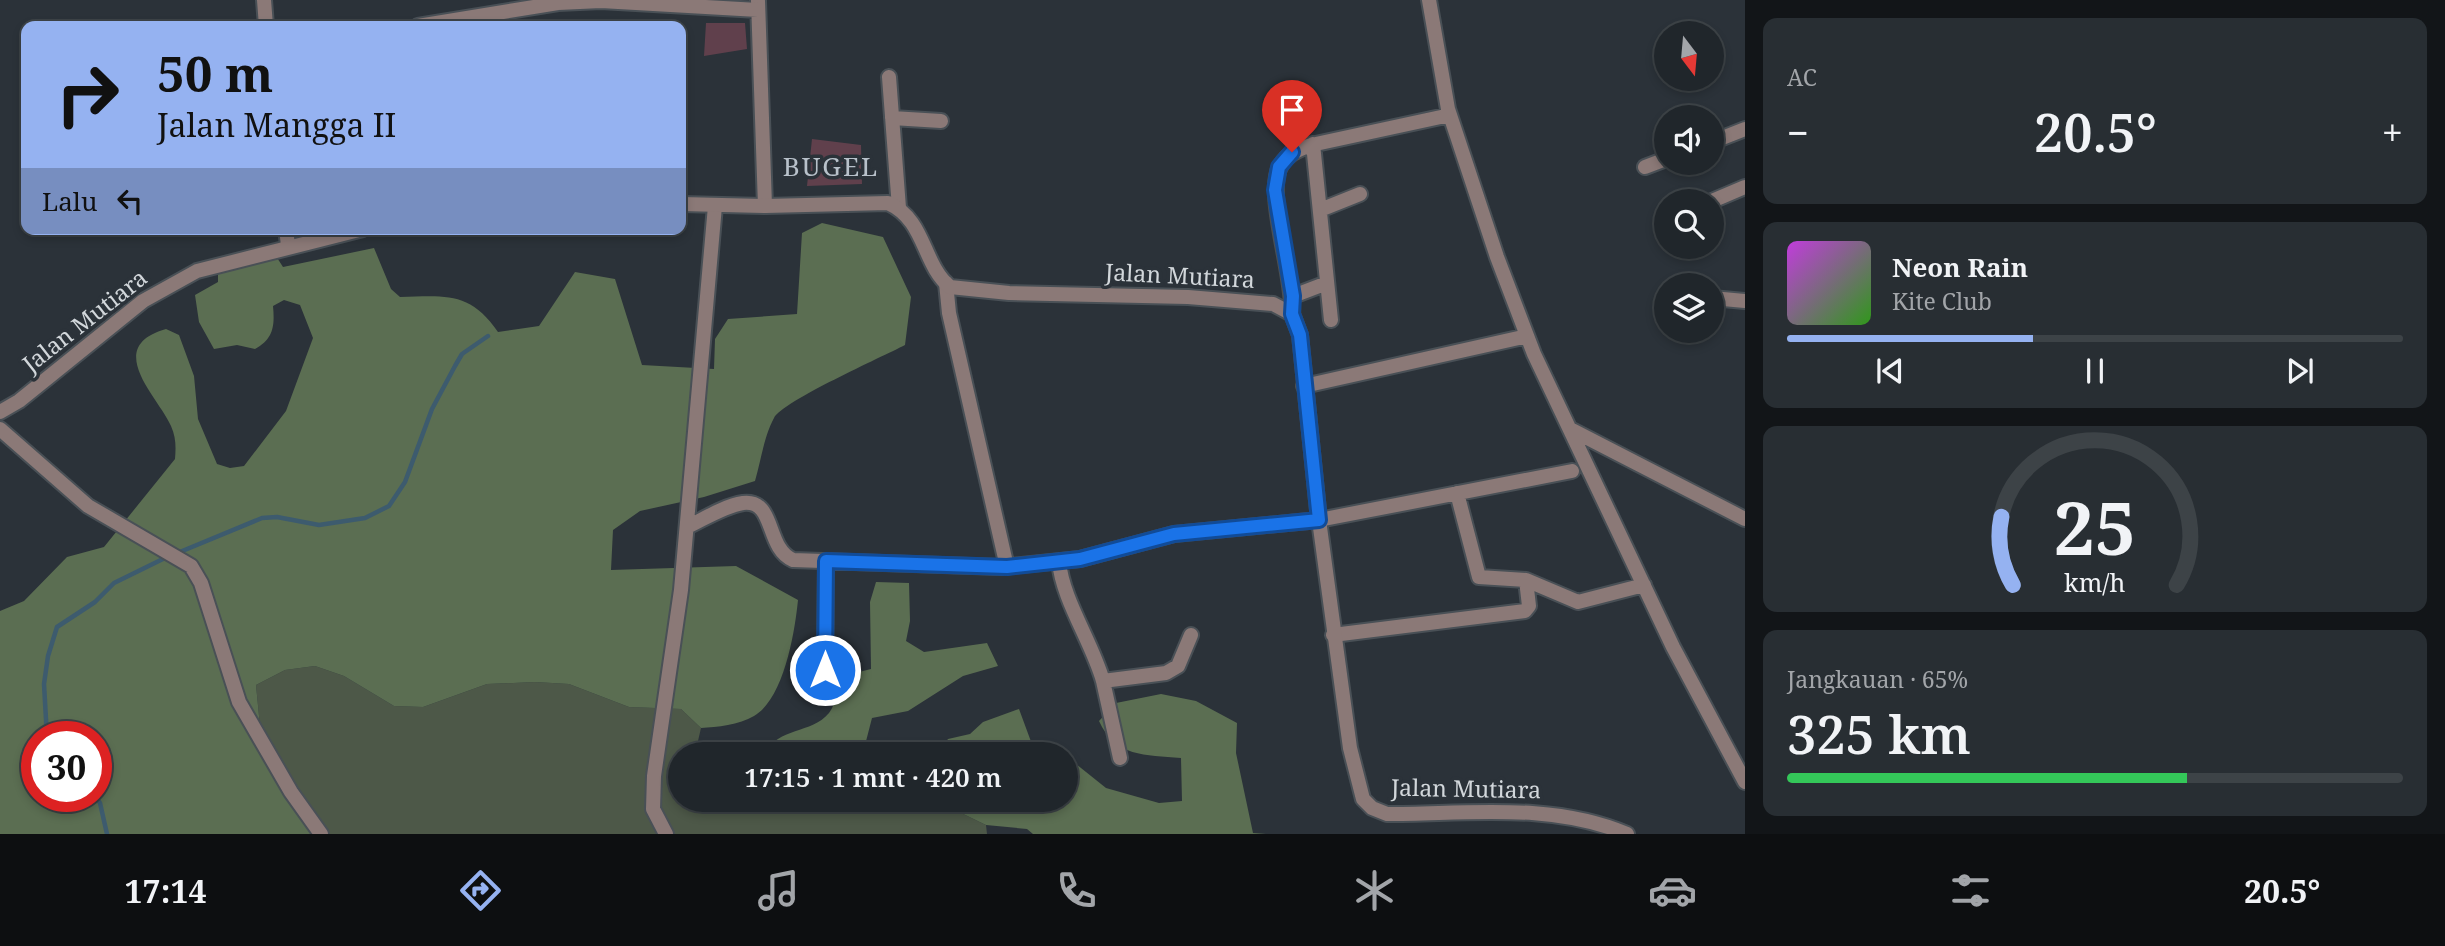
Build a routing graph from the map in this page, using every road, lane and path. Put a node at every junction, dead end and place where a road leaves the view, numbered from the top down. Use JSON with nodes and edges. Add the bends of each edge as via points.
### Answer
{"nodes":[{"id":1,"x":264,"y":0,"type":"edge"},
{"id":2,"x":1429,"y":0,"type":"edge"},
{"id":3,"x":758,"y":5,"type":"edge"},
{"id":4,"x":266,"y":21,"type":"edge"},
{"id":5,"x":455,"y":21,"type":"edge"},
{"id":6,"x":889,"y":77,"type":"dead end"},
{"id":7,"x":1450,"y":115,"type":"junction"},
{"id":8,"x":892,"y":118,"type":"junction"},
{"id":9,"x":941,"y":121,"type":"dead end"},
{"id":10,"x":1745,"y":129,"type":"edge"},
{"id":11,"x":1724,"y":137,"type":"edge"},
{"id":12,"x":1313,"y":145,"type":"junction"},
{"id":13,"x":1654,"y":164,"type":"edge"},
{"id":14,"x":1645,"y":167,"type":"dead end"},
{"id":15,"x":1745,"y":187,"type":"edge"},
{"id":16,"x":1360,"y":194,"type":"dead end"},
{"id":17,"x":1724,"y":196,"type":"edge"},
{"id":18,"x":686,"y":204,"type":"edge"},
{"id":19,"x":715,"y":206,"type":"junction"},
{"id":20,"x":765,"y":206,"type":"junction"},
{"id":21,"x":900,"y":208,"type":"junction"},
{"id":22,"x":1320,"y":210,"type":"junction"},
{"id":23,"x":287,"y":235,"type":"edge"},
{"id":24,"x":335,"y":235,"type":"edge"},
{"id":25,"x":288,"y":245,"type":"junction"},
{"id":26,"x":946,"y":283,"type":"junction"},
{"id":27,"x":1327,"y":283,"type":"junction"},
{"id":28,"x":1293,"y":296,"type":"junction"},
{"id":29,"x":1724,"y":299,"type":"edge"},
{"id":30,"x":1745,"y":301,"type":"edge"},
{"id":31,"x":1292,"y":314,"type":"junction"},
{"id":32,"x":1331,"y":320,"type":"dead end"},
{"id":33,"x":1527,"y":336,"type":"junction"},
{"id":34,"x":1304,"y":386,"type":"junction"},
{"id":35,"x":0,"y":412,"type":"edge"},
{"id":36,"x":0,"y":429,"type":"edge"},
{"id":37,"x":1570,"y":429,"type":"junction"},
{"id":38,"x":1572,"y":471,"type":"dead end"},
{"id":39,"x":1457,"y":493,"type":"junction"},
{"id":40,"x":1745,"y":519,"type":"edge"},
{"id":41,"x":1319,"y":520,"type":"junction"},
{"id":42,"x":687,"y":527,"type":"junction"},
{"id":43,"x":826,"y":561,"type":"junction"},
{"id":44,"x":1059,"y":561,"type":"junction"},
{"id":45,"x":1007,"y":567,"type":"junction"},
{"id":46,"x":1526,"y":580,"type":"junction"},
{"id":47,"x":1644,"y":585,"type":"junction"},
{"id":48,"x":1191,"y":635,"type":"dead end"},
{"id":49,"x":1333,"y":635,"type":"junction"},
{"id":50,"x":825,"y":670,"type":"dead end"},
{"id":51,"x":1103,"y":681,"type":"junction"},
{"id":52,"x":1120,"y":758,"type":"dead end"},
{"id":53,"x":1745,"y":782,"type":"edge"},
{"id":54,"x":321,"y":834,"type":"edge"},
{"id":55,"x":666,"y":834,"type":"edge"},
{"id":56,"x":1628,"y":834,"type":"edge"}],
"edges":[{"from":1,"to":4,"type":"street"},
{"from":2,"to":7,"type":"street"},
{"from":3,"to":5,"type":"street","via":[[558,3]]},
{"from":3,"to":20,"type":"street"},
{"from":6,"to":8,"type":"street"},
{"from":7,"to":12,"type":"street"},
{"from":7,"to":33,"type":"street"},
{"from":8,"to":9,"type":"street"},
{"from":8,"to":21,"type":"street"},
{"from":10,"to":11,"type":"street"},
{"from":12,"to":22,"type":"street"},
{"from":12,"to":28,"type":"street","via":[[1292,152],[1279,167],[1275,190]]},
{"from":13,"to":14,"type":"street"},
{"from":15,"to":17,"type":"street"},
{"from":16,"to":22,"type":"street"},
{"from":18,"to":19,"type":"street"},
{"from":19,"to":20,"type":"street"},
{"from":19,"to":42,"type":"street"},
{"from":20,"to":21,"type":"street","via":[[888,203]]},
{"from":21,"to":26,"type":"street"},
{"from":22,"to":27,"type":"street"},
{"from":23,"to":25,"type":"street"},
{"from":24,"to":25,"type":"street","name":"Jalan Mutiara"},
{"from":25,"to":35,"type":"street","name":"Jalan Mutiara","via":[[197,271],[169,285]]},
{"from":26,"to":31,"type":"street","name":"Jalan Mutiara","via":[[960,289],[1009,293],[1273,304]]},
{"from":26,"to":45,"type":"street"},
{"from":27,"to":28,"type":"street"},
{"from":27,"to":32,"type":"street"},
{"from":28,"to":31,"type":"street"},
{"from":29,"to":30,"type":"street"},
{"from":31,"to":34,"type":"street","name":"Jalan Mutiara","via":[[1300,335]]},
{"from":33,"to":34,"type":"street"},
{"from":33,"to":37,"type":"street"},
{"from":34,"to":41,"type":"street","name":"Jalan Mutiara"},
{"from":36,"to":54,"type":"street","via":[[88,506],[191,566],[201,583],[239,702]]},
{"from":37,"to":40,"type":"street"},
{"from":37,"to":47,"type":"street"},
{"from":38,"to":39,"type":"street"},
{"from":39,"to":41,"type":"street"},
{"from":39,"to":46,"type":"street","via":[[1478,576]]},
{"from":41,"to":44,"type":"street","via":[[1174,534]]},
{"from":41,"to":49,"type":"street","name":"Jalan Mutiara"},
{"from":42,"to":43,"type":"street","via":[[735,505],[758,505],[783,555],[793,560]]},
{"from":42,"to":55,"type":"street","via":[[654,776],[653,809]]},
{"from":43,"to":45,"type":"street"},
{"from":43,"to":50,"type":"street"},
{"from":44,"to":45,"type":"street"},
{"from":44,"to":51,"type":"street","via":[[1061,582]]},
{"from":46,"to":47,"type":"street","via":[[1577,603]]},
{"from":46,"to":49,"type":"street","via":[[1529,606],[1525,611]]},
{"from":47,"to":53,"type":"street"},
{"from":48,"to":51,"type":"street","via":[[1178,666],[1166,673]]},
{"from":49,"to":56,"type":"street","name":"Jalan Mutiara","via":[[1350,748],[1363,799],[1371,808],[1387,814],[1552,813],[1598,821]]},
{"from":51,"to":52,"type":"street"}]}
